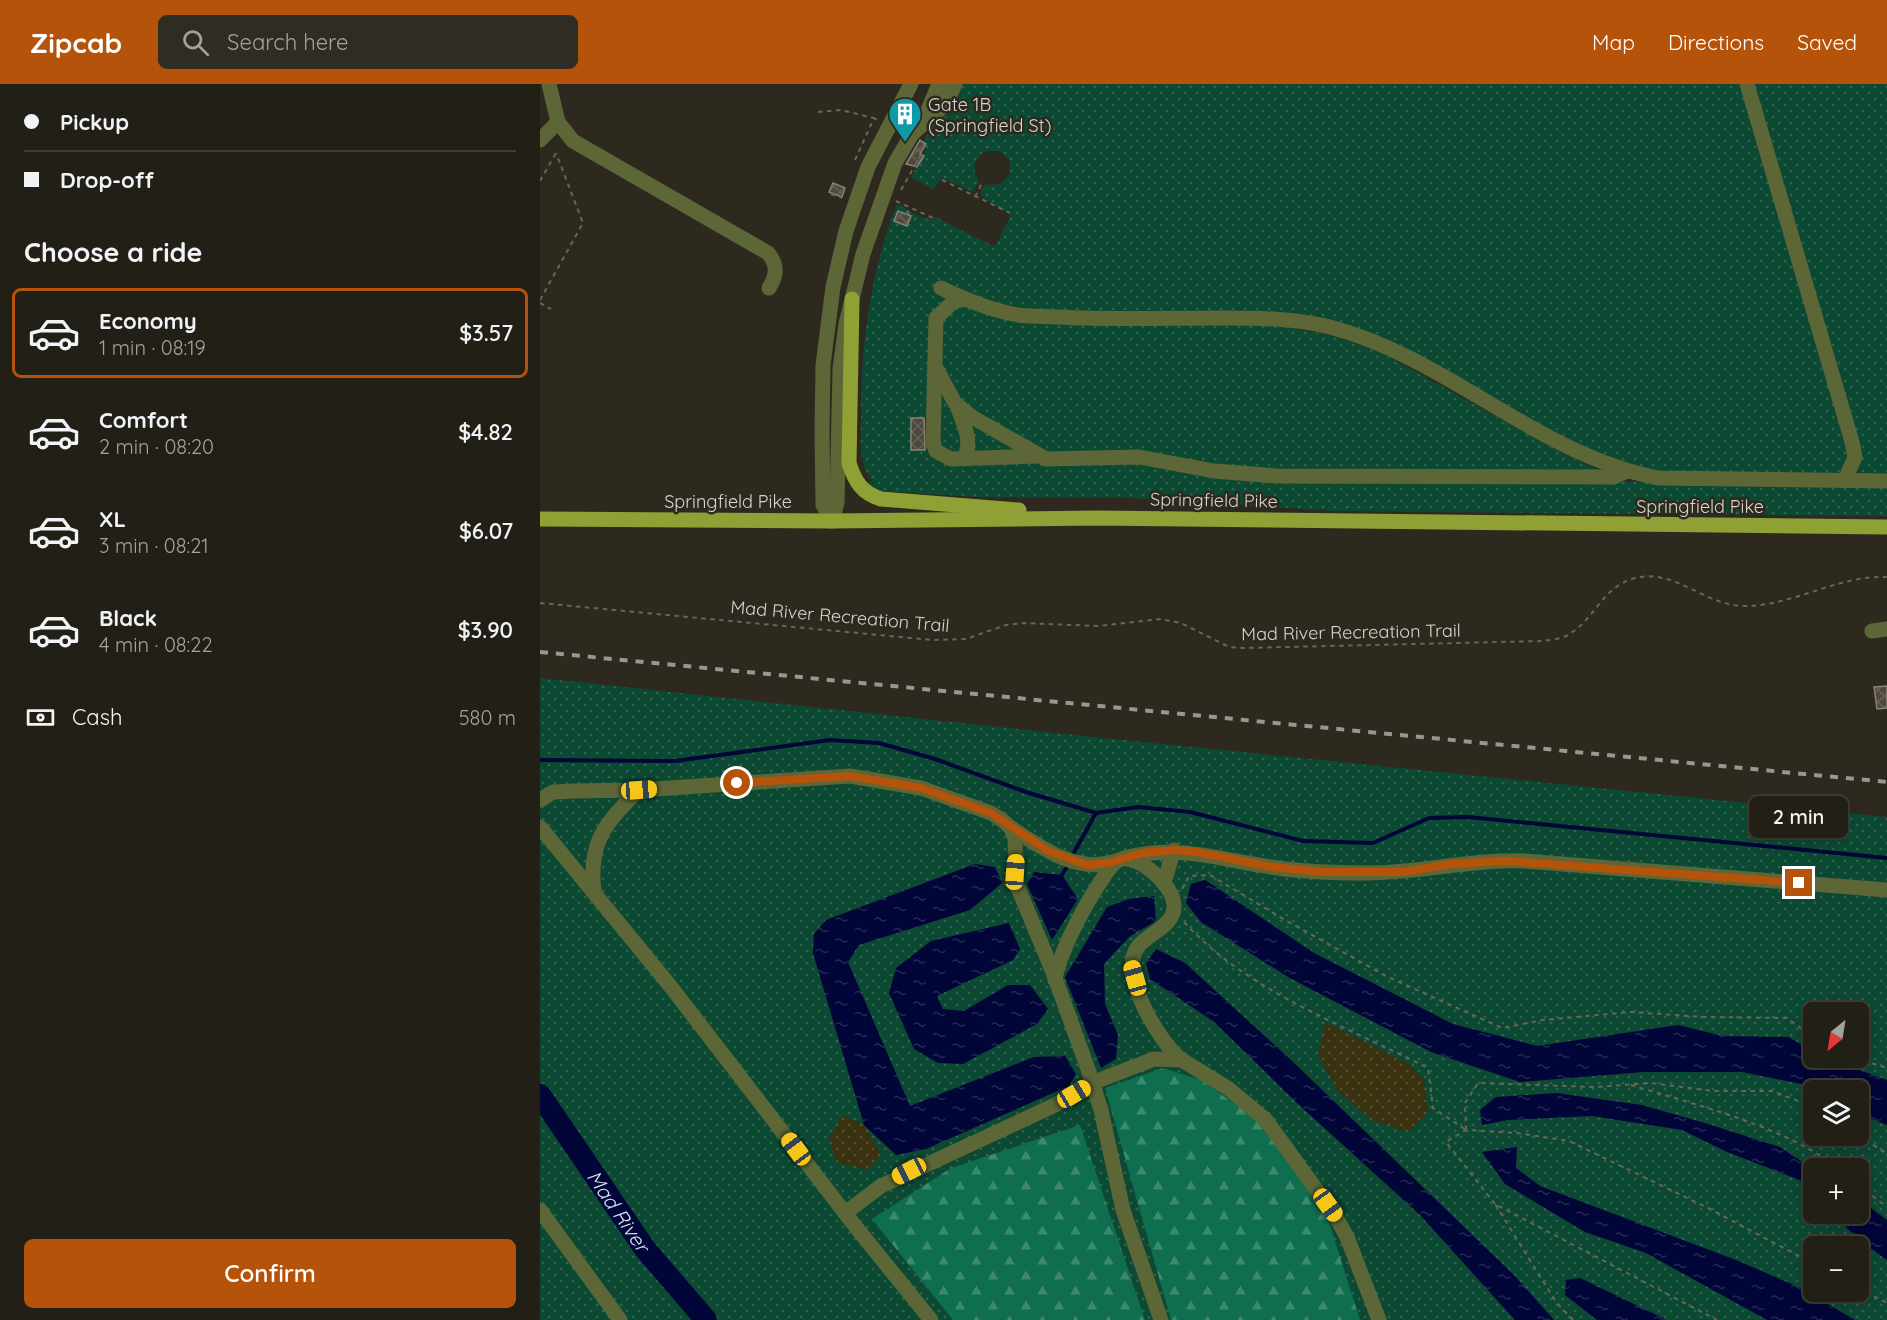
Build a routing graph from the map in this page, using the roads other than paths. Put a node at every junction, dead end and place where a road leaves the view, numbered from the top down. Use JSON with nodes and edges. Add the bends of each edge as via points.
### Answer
{"nodes":[{"id":1,"x":549,"y":84,"type":"edge"},
{"id":2,"x":911,"y":84,"type":"edge"},
{"id":3,"x":939,"y":84,"type":"edge"},
{"id":4,"x":955,"y":84,"type":"edge"},
{"id":5,"x":1747,"y":84,"type":"edge"},
{"id":6,"x":897,"y":110,"type":"junction"},
{"id":7,"x":558,"y":122,"type":"junction"},
{"id":8,"x":923,"y":123,"type":"junction"},
{"id":9,"x":540,"y":141,"type":"edge"},
{"id":10,"x":868,"y":167,"type":"junction"},
{"id":11,"x":892,"y":178,"type":"junction"},
{"id":12,"x":769,"y":288,"type":"dead end"},
{"id":13,"x":941,"y":288,"type":"dead end"},
{"id":14,"x":852,"y":299,"type":"junction"},
{"id":15,"x":964,"y":299,"type":"junction"},
{"id":16,"x":935,"y":366,"type":"junction"},
{"id":17,"x":958,"y":405,"type":"junction"},
{"id":18,"x":1039,"y":456,"type":"junction"},
{"id":19,"x":964,"y":459,"type":"junction"},
{"id":20,"x":1625,"y":472,"type":"junction"},
{"id":21,"x":1845,"y":480,"type":"junction"},
{"id":22,"x":1887,"y":481,"type":"edge"},
{"id":23,"x":1097,"y":518,"type":"junction"},
{"id":24,"x":540,"y":519,"type":"edge"},
{"id":25,"x":832,"y":521,"type":"junction"},
{"id":26,"x":1887,"y":527,"type":"edge"},
{"id":27,"x":639,"y":790,"type":"junction"},
{"id":28,"x":540,"y":800,"type":"edge"},
{"id":29,"x":1008,"y":825,"type":"junction"},
{"id":30,"x":540,"y":827,"type":"edge"},
{"id":31,"x":1174,"y":850,"type":"junction"},
{"id":32,"x":1120,"y":860,"type":"junction"},
{"id":33,"x":1164,"y":882,"type":"junction"},
{"id":34,"x":1887,"y":890,"type":"edge"},
{"id":35,"x":594,"y":892,"type":"junction"},
{"id":36,"x":1055,"y":980,"type":"junction"},
{"id":37,"x":1182,"y":1060,"type":"junction"},
{"id":38,"x":1092,"y":1083,"type":"junction"},
{"id":39,"x":540,"y":1210,"type":"edge"},
{"id":40,"x":845,"y":1213,"type":"junction"},
{"id":41,"x":620,"y":1320,"type":"edge"},
{"id":42,"x":931,"y":1320,"type":"edge"},
{"id":43,"x":1161,"y":1320,"type":"edge"},
{"id":44,"x":1379,"y":1320,"type":"edge"}],
"edges":[{"from":1,"to":7,"type":"street"},
{"from":2,"to":6,"type":"street"},
{"from":3,"to":8,"type":"street"},
{"from":4,"to":8,"type":"street","via":[[946,104]]},
{"from":5,"to":21,"type":"street","via":[[1852,442],[1855,457]]},
{"from":6,"to":8,"type":"street"},
{"from":6,"to":10,"type":"street"},
{"from":7,"to":9,"type":"street"},
{"from":7,"to":12,"type":"street","via":[[581,148],[768,253],[776,274]]},
{"from":8,"to":11,"type":"street","via":[[895,163]]},
{"from":8,"to":11,"type":"street","via":[[916,147],[904,168]]},
{"from":10,"to":11,"type":"street"},
{"from":10,"to":25,"type":"street","via":[[841,249],[826,332],[823,504]]},
{"from":11,"to":14,"type":"street","via":[[870,229]]},
{"from":13,"to":15,"type":"street"},
{"from":14,"to":23,"type":"main road","via":[[849,463],[864,491],[881,499]]},
{"from":14,"to":25,"type":"street","via":[[840,369],[837,503]]},
{"from":15,"to":16,"type":"street","via":[[953,302],[936,318]]},
{"from":15,"to":20,"type":"street","via":[[1015,315],[1267,318],[1329,327],[1400,354],[1579,454]]},
{"from":16,"to":17,"type":"street"},
{"from":16,"to":19,"type":"street","via":[[933,442],[936,451],[951,459]]},
{"from":17,"to":18,"type":"street"},
{"from":17,"to":19,"type":"street","via":[[969,444]]},
{"from":18,"to":19,"type":"street"},
{"from":18,"to":20,"type":"street","via":[[1065,460],[1139,457],[1214,471],[1277,476],[1614,477]]},
{"from":20,"to":21,"type":"street","via":[[1658,478]]},
{"from":21,"to":22,"type":"street"},
{"from":23,"to":25,"type":"main road","name":"Springfield Pike"},
{"from":23,"to":26,"type":"main road","name":"Springfield Pike"},
{"from":24,"to":25,"type":"main road","name":"Springfield Pike"},
{"from":27,"to":28,"type":"street","via":[[553,792]]},
{"from":27,"to":29,"type":"street","via":[[778,779],[872,778],[952,798],[991,813]]},
{"from":27,"to":35,"type":"street","via":[[612,817],[594,851]]},
{"from":29,"to":32,"type":"street","via":[[1061,857],[1098,865]]},
{"from":29,"to":36,"type":"street","via":[[1017,848],[1016,883]]},
{"from":30,"to":35,"type":"street"},
{"from":31,"to":32,"type":"street"},
{"from":31,"to":33,"type":"street"},
{"from":31,"to":34,"type":"street","via":[[1324,872],[1405,872],[1450,864],[1516,861]]},
{"from":32,"to":33,"type":"street","via":[[1148,868]]},
{"from":32,"to":36,"type":"street","via":[[1097,887],[1058,965]]},
{"from":33,"to":37,"type":"street","via":[[1174,900],[1174,910],[1158,932],[1136,949],[1132,966],[1159,1037]]},
{"from":35,"to":40,"type":"street"},
{"from":36,"to":38,"type":"street"},
{"from":37,"to":38,"type":"street","via":[[1154,1059]]},
{"from":37,"to":44,"type":"street","via":[[1229,1089],[1266,1120],[1347,1236]]},
{"from":38,"to":40,"type":"street","via":[[1055,1105],[881,1186]]},
{"from":38,"to":43,"type":"street","via":[[1123,1210]]},
{"from":39,"to":41,"type":"street"},
{"from":40,"to":42,"type":"street"}]}
